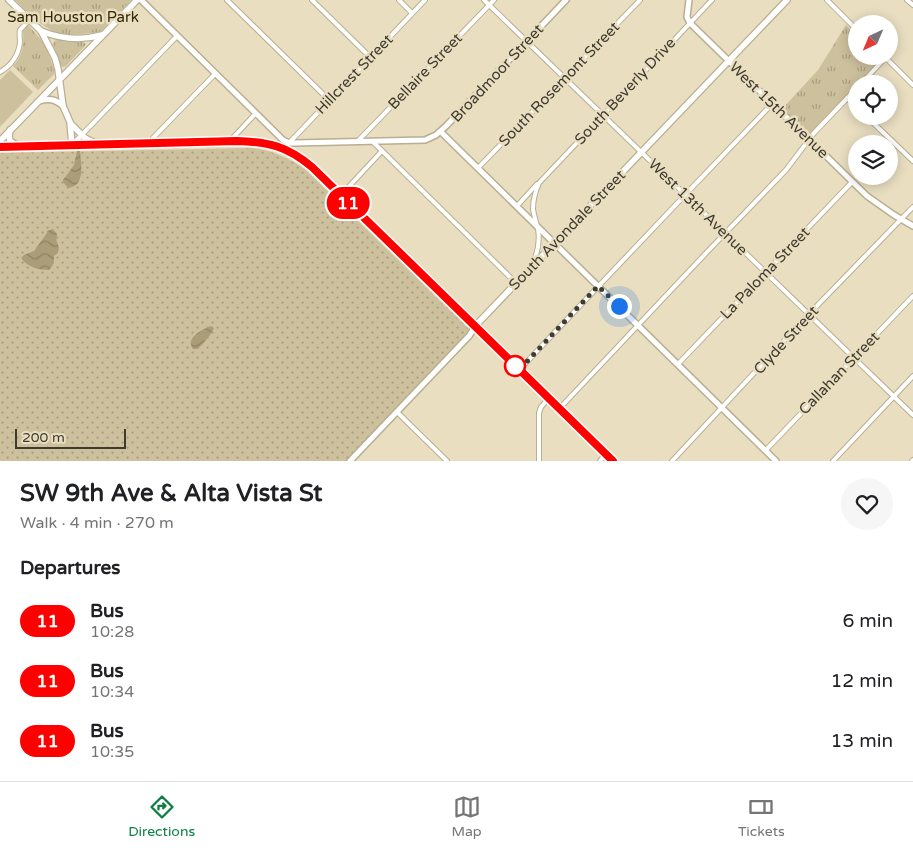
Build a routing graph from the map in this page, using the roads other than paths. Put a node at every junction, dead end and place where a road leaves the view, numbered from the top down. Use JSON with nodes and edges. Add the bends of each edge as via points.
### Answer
{"nodes":[{"id":1,"x":9,"y":0,"type":"edge"},
{"id":2,"x":137,"y":0,"type":"edge"},
{"id":3,"x":141,"y":0,"type":"edge"},
{"id":4,"x":227,"y":0,"type":"edge"},
{"id":5,"x":312,"y":0,"type":"edge"},
{"id":6,"x":399,"y":0,"type":"edge"},
{"id":7,"x":425,"y":0,"type":"edge"},
{"id":8,"x":484,"y":0,"type":"edge"},
{"id":9,"x":494,"y":0,"type":"edge"},
{"id":10,"x":566,"y":0,"type":"edge"},
{"id":11,"x":640,"y":0,"type":"edge"},
{"id":12,"x":689,"y":0,"type":"edge"},
{"id":13,"x":712,"y":0,"type":"edge"},
{"id":14,"x":787,"y":0,"type":"edge"},
{"id":15,"x":827,"y":0,"type":"edge"},
{"id":16,"x":908,"y":0,"type":"edge"},
{"id":17,"x":489,"y":5,"type":"junction"},
{"id":18,"x":913,"y":5,"type":"edge"},
{"id":19,"x":412,"y":13,"type":"junction"},
{"id":20,"x":29,"y":20,"type":"junction"},
{"id":21,"x":848,"y":21,"type":"edge"},
{"id":22,"x":690,"y":23,"type":"junction"},
{"id":23,"x":41,"y":31,"type":"junction"},
{"id":24,"x":103,"y":35,"type":"junction"},
{"id":25,"x":177,"y":36,"type":"junction"},
{"id":26,"x":527,"y":41,"type":"junction"},
{"id":27,"x":370,"y":57,"type":"junction"},
{"id":28,"x":729,"y":61,"type":"junction"},
{"id":29,"x":877,"y":65,"type":"edge"},
{"id":30,"x":892,"y":65,"type":"edge"},
{"id":31,"x":0,"y":72,"type":"edge"},
{"id":32,"x":215,"y":74,"type":"junction"},
{"id":33,"x":869,"y":75,"type":"edge"},
{"id":34,"x":565,"y":78,"type":"junction"},
{"id":35,"x":59,"y":80,"type":"junction"},
{"id":36,"x":913,"y":85,"type":"edge"},
{"id":37,"x":847,"y":98,"type":"edge"},
{"id":38,"x":329,"y":100,"type":"junction"},
{"id":39,"x":38,"y":101,"type":"junction"},
{"id":40,"x":772,"y":104,"type":"junction"},
{"id":41,"x":63,"y":106,"type":"junction"},
{"id":42,"x":256,"y":113,"type":"junction"},
{"id":43,"x":603,"y":115,"type":"junction"},
{"id":44,"x":70,"y":122,"type":"junction"},
{"id":45,"x":876,"y":125,"type":"edge"},
{"id":46,"x":10,"y":130,"type":"junction"},
{"id":47,"x":441,"y":132,"type":"junction"},
{"id":48,"x":278,"y":134,"type":"junction"},
{"id":49,"x":82,"y":135,"type":"junction"},
{"id":50,"x":809,"y":140,"type":"junction"},
{"id":51,"x":0,"y":141,"type":"edge"},
{"id":52,"x":372,"y":141,"type":"junction"},
{"id":53,"x":229,"y":142,"type":"junction"},
{"id":54,"x":357,"y":142,"type":"junction"},
{"id":55,"x":302,"y":143,"type":"junction"},
{"id":56,"x":151,"y":144,"type":"junction"},
{"id":57,"x":270,"y":144,"type":"junction"},
{"id":58,"x":72,"y":145,"type":"junction"},
{"id":59,"x":99,"y":145,"type":"junction"},
{"id":60,"x":288,"y":145,"type":"junction"},
{"id":61,"x":0,"y":147,"type":"edge"},
{"id":62,"x":20,"y":147,"type":"junction"},
{"id":63,"x":382,"y":151,"type":"junction"},
{"id":64,"x":642,"y":152,"type":"junction"},
{"id":65,"x":295,"y":153,"type":"junction"},
{"id":66,"x":913,"y":160,"type":"edge"},
{"id":67,"x":478,"y":168,"type":"junction"},
{"id":68,"x":848,"y":178,"type":"edge"},
{"id":69,"x":539,"y":183,"type":"junction"},
{"id":70,"x":849,"y":185,"type":"edge"},
{"id":71,"x":855,"y":185,"type":"edge"},
{"id":72,"x":684,"y":194,"type":"junction"},
{"id":73,"x":340,"y":195,"type":"junction"},
{"id":74,"x":517,"y":206,"type":"junction"},
{"id":75,"x":913,"y":206,"type":"edge"},
{"id":76,"x":900,"y":219,"type":"junction"},
{"id":77,"x":537,"y":226,"type":"junction"},
{"id":78,"x":913,"y":226,"type":"edge"},
{"id":79,"x":725,"y":233,"type":"junction"},
{"id":80,"x":554,"y":243,"type":"junction"},
{"id":81,"x":531,"y":267,"type":"junction"},
{"id":82,"x":766,"y":272,"type":"junction"},
{"id":83,"x":516,"y":283,"type":"junction"},
{"id":84,"x":598,"y":286,"type":"junction"},
{"id":85,"x":913,"y":296,"type":"edge"},
{"id":86,"x":809,"y":314,"type":"junction"},
{"id":87,"x":638,"y":325,"type":"junction"},
{"id":88,"x":475,"y":327,"type":"junction"},
{"id":89,"x":854,"y":358,"type":"junction"},
{"id":90,"x":678,"y":364,"type":"junction"},
{"id":91,"x":519,"y":370,"type":"junction"},
{"id":92,"x":913,"y":376,"type":"edge"},
{"id":93,"x":894,"y":396,"type":"junction"},
{"id":94,"x":548,"y":398,"type":"junction"},
{"id":95,"x":722,"y":408,"type":"junction"},
{"id":96,"x":559,"y":409,"type":"junction"},
{"id":97,"x":397,"y":412,"type":"junction"},
{"id":98,"x":913,"y":414,"type":"edge"},
{"id":99,"x":766,"y":450,"type":"junction"},
{"id":100,"x":606,"y":454,"type":"junction"},
{"id":101,"x":350,"y":461,"type":"edge"},
{"id":102,"x":447,"y":461,"type":"edge"},
{"id":103,"x":539,"y":461,"type":"edge"},
{"id":104,"x":600,"y":461,"type":"edge"},
{"id":105,"x":613,"y":461,"type":"edge"},
{"id":106,"x":672,"y":461,"type":"edge"},
{"id":107,"x":776,"y":461,"type":"edge"},
{"id":108,"x":834,"y":461,"type":"edge"}],
"edges":[{"from":1,"to":20,"type":"main road"},
{"from":2,"to":24,"type":"main road"},
{"from":3,"to":25,"type":"street"},
{"from":4,"to":38,"type":"street"},
{"from":5,"to":27,"type":"street"},
{"from":6,"to":19,"type":"street"},
{"from":7,"to":19,"type":"street","name":"Hillcrest Street"},
{"from":8,"to":17,"type":"street","name":"West 13th Avenue"},
{"from":9,"to":17,"type":"street","name":"Bellaire Street"},
{"from":10,"to":26,"type":"street","name":"Broadmoor Street"},
{"from":11,"to":34,"type":"street","name":"South Rosemont Street"},
{"from":12,"to":22,"type":"street","via":[[687,17]]},
{"from":13,"to":22,"type":"street","name":"South Beverly Drive"},
{"from":14,"to":28,"type":"main road","name":"South Avondale Street"},
{"from":15,"to":21,"type":"street"},
{"from":16,"to":18,"type":"street"},
{"from":17,"to":26,"type":"street","name":"West 13th Avenue"},
{"from":17,"to":54,"type":"street","name":"Bellaire Street"},
{"from":19,"to":27,"type":"street","name":"Hillcrest Street"},
{"from":20,"to":23,"type":"main road"},
{"from":20,"to":31,"type":"street","via":[[20,30],[16,56]]},
{"from":22,"to":28,"type":"street","name":"West 15th Avenue"},
{"from":22,"to":43,"type":"street","name":"South Beverly Drive"},
{"from":23,"to":24,"type":"main road","via":[[73,39]]},
{"from":23,"to":35,"type":"main road","via":[[55,58]]},
{"from":24,"to":35,"type":"main road"},
{"from":25,"to":32,"type":"street"},
{"from":25,"to":49,"type":"street"},
{"from":26,"to":34,"type":"street","name":"West 13th Avenue"},
{"from":26,"to":47,"type":"street","name":"Broadmoor Street"},
{"from":27,"to":38,"type":"street","name":"Hillcrest Street"},
{"from":28,"to":40,"type":"street","name":"West 15th Avenue"},
{"from":28,"to":64,"type":"main road","name":"South Avondale Street"},
{"from":29,"to":33,"type":"street"},
{"from":30,"to":36,"type":"street"},
{"from":32,"to":42,"type":"street"},
{"from":32,"to":56,"type":"street","via":[[153,138]]},
{"from":34,"to":43,"type":"street","name":"West 13th Avenue"},
{"from":34,"to":67,"type":"street","name":"South Rosemont Street"},
{"from":35,"to":39,"type":"main road"},
{"from":35,"to":41,"type":"main road"},
{"from":37,"to":50,"type":"street"},
{"from":38,"to":60,"type":"street","name":"Hillcrest Street"},
{"from":39,"to":41,"type":"street","via":[[50,99]]},
{"from":39,"to":46,"type":"main road"},
{"from":40,"to":50,"type":"street","name":"West 15th Avenue"},
{"from":40,"to":72,"type":"street"},
{"from":41,"to":44,"type":"main road"},
{"from":42,"to":48,"type":"street"},
{"from":42,"to":53,"type":"street"},
{"from":43,"to":64,"type":"street","name":"West 13th Avenue"},
{"from":43,"to":69,"type":"street","name":"South Beverly Drive"},
{"from":44,"to":49,"type":"main road"},
{"from":44,"to":58,"type":"main road"},
{"from":45,"to":66,"type":"street"},
{"from":46,"to":51,"type":"main road"},
{"from":46,"to":62,"type":"main road","via":[[10,141]]},
{"from":47,"to":52,"type":"street","name":"Broadmoor Street","via":[[425,140]]},
{"from":47,"to":67,"type":"street"},
{"from":48,"to":57,"type":"street","via":[[278,141]]},
{"from":48,"to":60,"type":"street"},
{"from":49,"to":58,"type":"street"},
{"from":49,"to":59,"type":"main road"},
{"from":50,"to":68,"type":"street","name":"West 15th Avenue"},
{"from":50,"to":79,"type":"street","via":[[786,170]]},
{"from":52,"to":54,"type":"street"},
{"from":52,"to":63,"type":"street"},
{"from":53,"to":56,"type":"main road"},
{"from":53,"to":57,"type":"main road"},
{"from":54,"to":55,"type":"street"},
{"from":55,"to":60,"type":"street"},
{"from":55,"to":65,"type":"street","via":[[295,146]]},
{"from":56,"to":59,"type":"main road"},
{"from":57,"to":60,"type":"main road"},
{"from":58,"to":59,"type":"main road"},
{"from":58,"to":62,"type":"main road"},
{"from":60,"to":65,"type":"main road"},
{"from":61,"to":62,"type":"main road"},
{"from":63,"to":73,"type":"street"},
{"from":63,"to":83,"type":"street"},
{"from":64,"to":72,"type":"street","name":"West 13th Avenue"},
{"from":64,"to":80,"type":"main road","name":"South Avondale Street"},
{"from":65,"to":73,"type":"main road"},
{"from":67,"to":74,"type":"street"},
{"from":69,"to":74,"type":"street","name":"South Beverly Drive"},
{"from":69,"to":77,"type":"street","name":"South Beverly Drive","via":[[533,204]]},
{"from":70,"to":82,"type":"street","name":"La Paloma Street"},
{"from":71,"to":76,"type":"street","name":"West 15th Avenue"},
{"from":72,"to":79,"type":"street","name":"West 13th Avenue"},
{"from":72,"to":84,"type":"street"},
{"from":73,"to":88,"type":"main road"},
{"from":74,"to":77,"type":"street"},
{"from":75,"to":76,"type":"street","name":"Clyde Street"},
{"from":76,"to":78,"type":"street","name":"West 15th Avenue"},
{"from":76,"to":86,"type":"street","name":"Clyde Street"},
{"from":77,"to":80,"type":"street"},
{"from":77,"to":81,"type":"street","name":"South Beverly Drive","via":[[538,252]]},
{"from":79,"to":82,"type":"street","name":"West 13th Avenue"},
{"from":79,"to":87,"type":"street"},
{"from":80,"to":81,"type":"main road","name":"South Avondale Street"},
{"from":80,"to":84,"type":"street"},
{"from":81,"to":83,"type":"main road","name":"South Avondale Street"},
{"from":82,"to":86,"type":"street","name":"West 13th Avenue"},
{"from":82,"to":90,"type":"street","name":"La Paloma Street"},
{"from":83,"to":88,"type":"main road","name":"South Avondale Street"},
{"from":84,"to":87,"type":"street"},
{"from":84,"to":91,"type":"street"},
{"from":85,"to":89,"type":"street","name":"Callahan Street"},
{"from":86,"to":89,"type":"street","name":"West 13th Avenue"},
{"from":86,"to":95,"type":"street","name":"Clyde Street"},
{"from":87,"to":90,"type":"street"},
{"from":87,"to":96,"type":"street"},
{"from":88,"to":91,"type":"main road"},
{"from":88,"to":97,"type":"street","name":"South Avondale Street"},
{"from":89,"to":93,"type":"street","name":"West 13th Avenue"},
{"from":89,"to":99,"type":"street","name":"Callahan Street"},
{"from":90,"to":95,"type":"street"},
{"from":91,"to":94,"type":"main road"},
{"from":92,"to":93,"type":"street"},
{"from":93,"to":98,"type":"street","name":"West 13th Avenue"},
{"from":93,"to":108,"type":"street"},
{"from":94,"to":96,"type":"main road"},
{"from":94,"to":103,"type":"street","via":[[539,412]]},
{"from":95,"to":99,"type":"street"},
{"from":95,"to":106,"type":"street","name":"Clyde Street"},
{"from":96,"to":100,"type":"main road"},
{"from":97,"to":101,"type":"street","name":"South Avondale Street"},
{"from":97,"to":102,"type":"street"},
{"from":99,"to":107,"type":"street"},
{"from":100,"to":104,"type":"street"},
{"from":100,"to":105,"type":"main road"}]}
